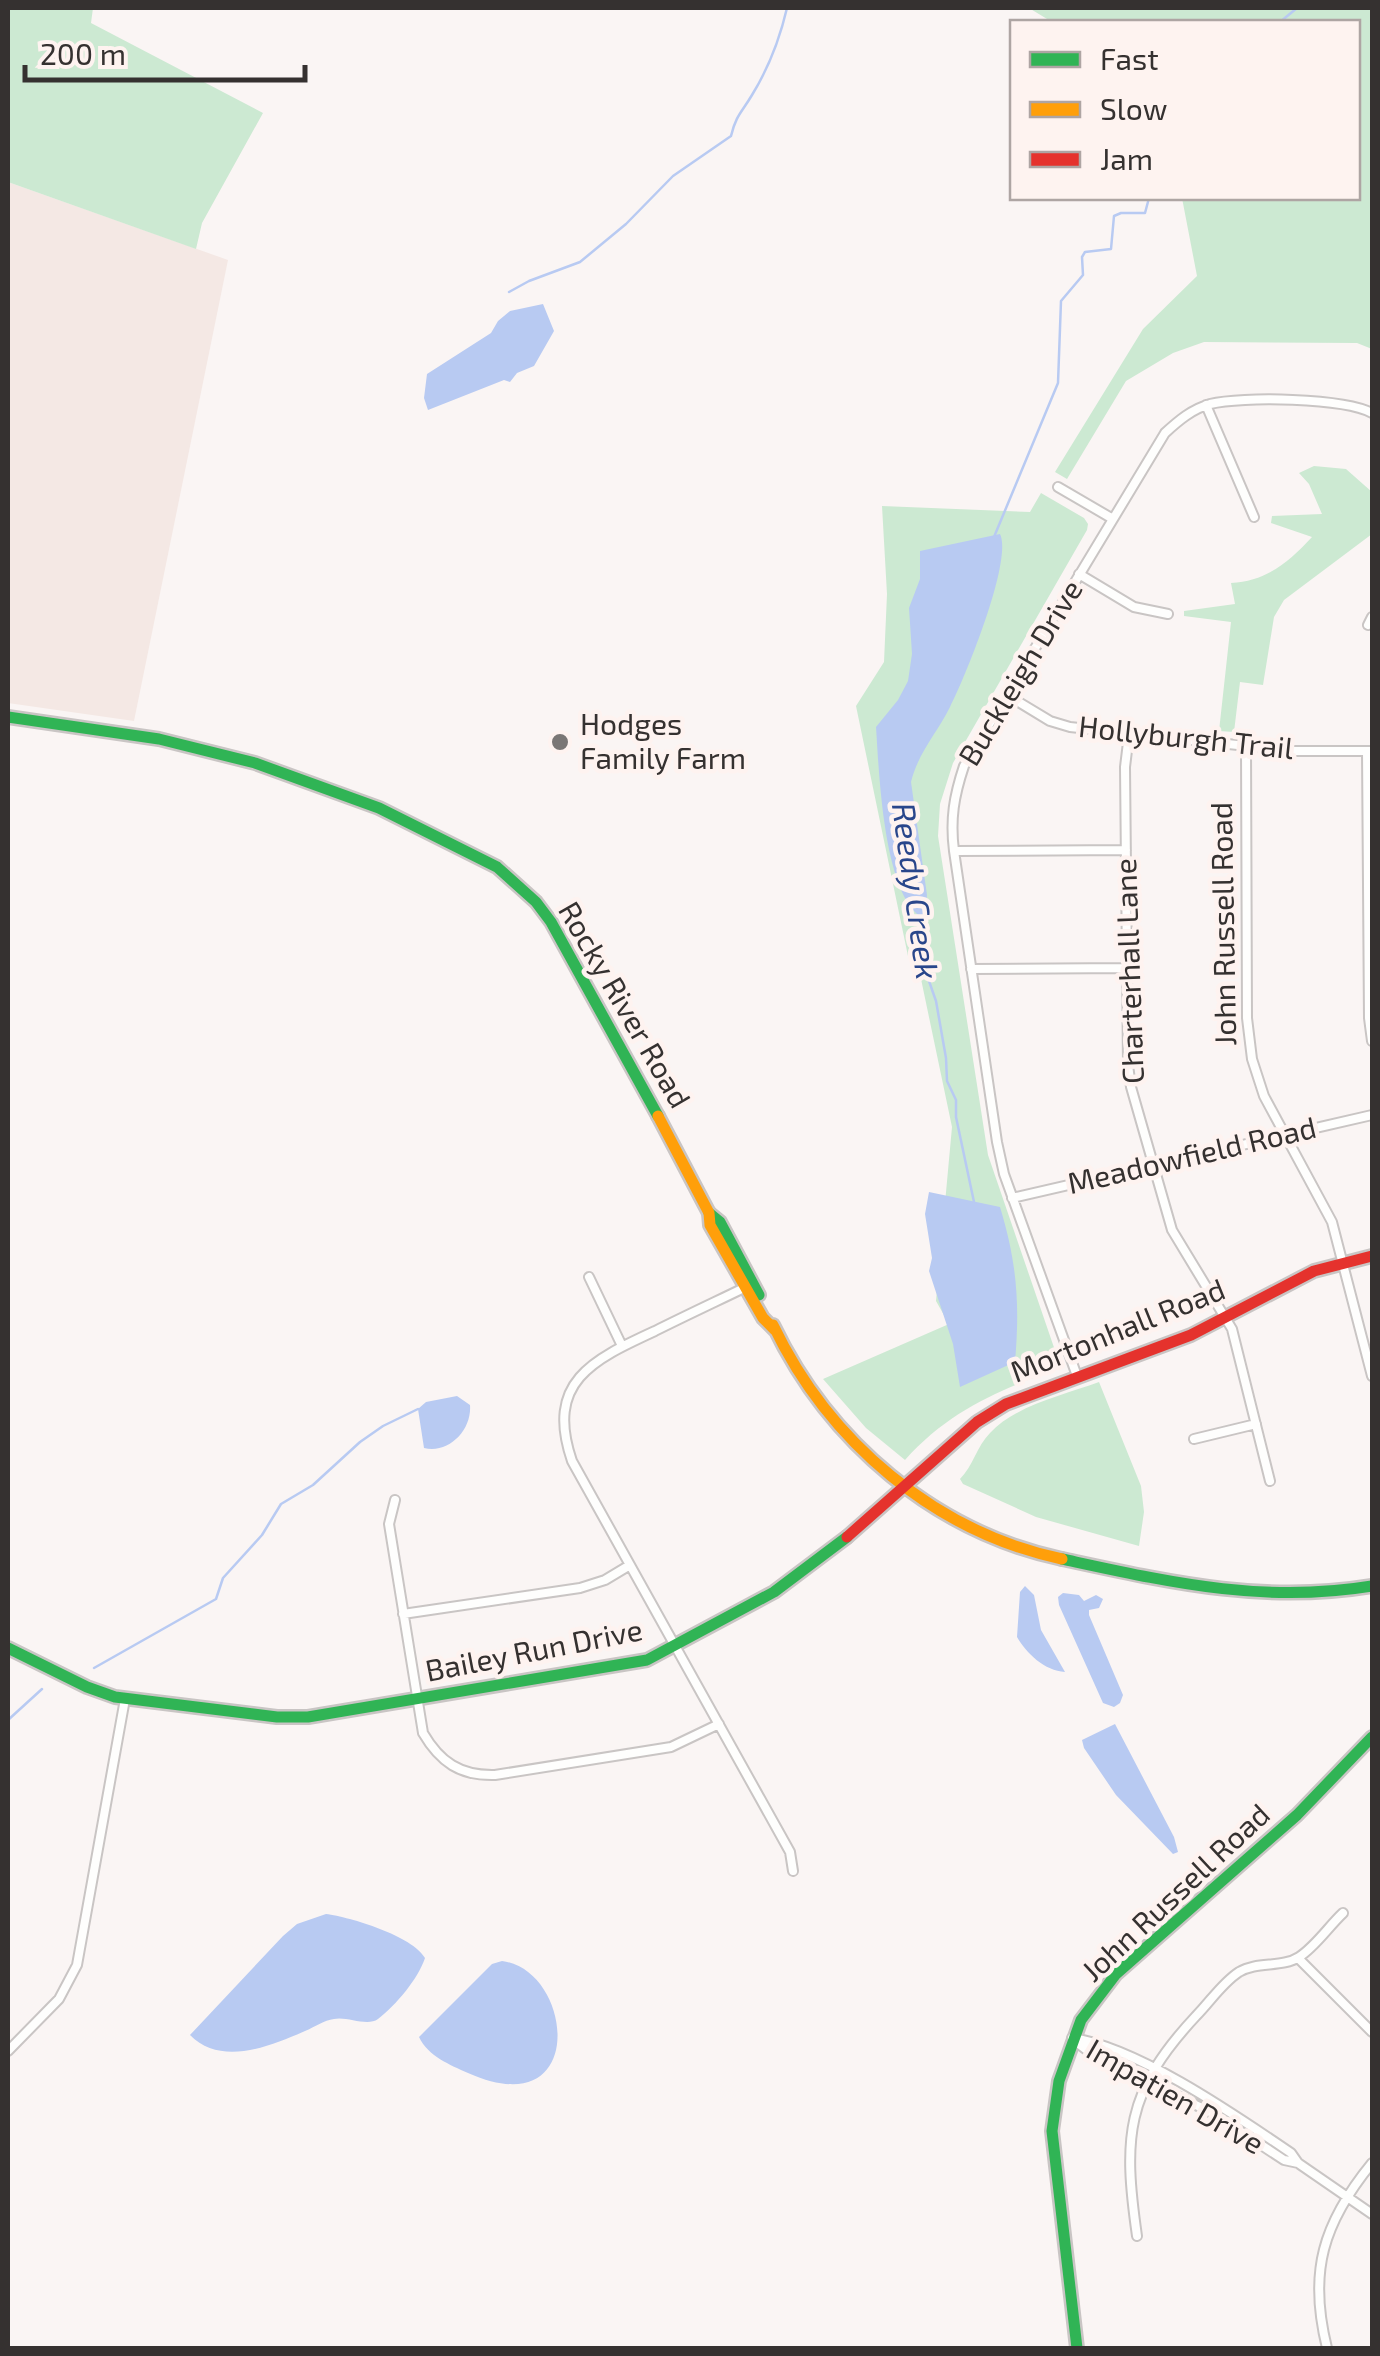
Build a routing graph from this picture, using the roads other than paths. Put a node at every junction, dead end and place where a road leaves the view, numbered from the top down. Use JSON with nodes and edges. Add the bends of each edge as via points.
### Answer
{"nodes":[{"id":1,"x":1206,"y":406,"type":"junction"},
{"id":2,"x":1372,"y":413,"type":"edge"},
{"id":3,"x":1058,"y":486,"type":"dead end"},
{"id":4,"x":1254,"y":518,"type":"dead end"},
{"id":5,"x":1113,"y":519,"type":"junction"},
{"id":6,"x":1080,"y":574,"type":"junction"},
{"id":7,"x":1168,"y":614,"type":"dead end"},
{"id":8,"x":1007,"y":696,"type":"junction"},
{"id":9,"x":8,"y":717,"type":"edge"},
{"id":10,"x":1128,"y":734,"type":"junction"},
{"id":11,"x":1246,"y":747,"type":"junction"},
{"id":12,"x":1370,"y":751,"type":"edge"},
{"id":13,"x":1126,"y":850,"type":"junction"},
{"id":14,"x":954,"y":851,"type":"junction"},
{"id":15,"x":1127,"y":968,"type":"junction"},
{"id":16,"x":971,"y":969,"type":"junction"},
{"id":17,"x":1372,"y":1040,"type":"edge"},
{"id":18,"x":1372,"y":1115,"type":"edge"},
{"id":19,"x":1286,"y":1135,"type":"junction"},
{"id":20,"x":1155,"y":1166,"type":"junction"},
{"id":21,"x":1012,"y":1198,"type":"junction"},
{"id":22,"x":709,"y":1213,"type":"junction"},
{"id":23,"x":1372,"y":1256,"type":"edge"},
{"id":24,"x":1342,"y":1264,"type":"junction"},
{"id":25,"x":588,"y":1277,"type":"dead end"},
{"id":26,"x":746,"y":1287,"type":"junction"},
{"id":27,"x":1226,"y":1317,"type":"junction"},
{"id":28,"x":775,"y":1330,"type":"junction"},
{"id":29,"x":622,"y":1346,"type":"junction"},
{"id":30,"x":1077,"y":1376,"type":"junction"},
{"id":31,"x":1372,"y":1376,"type":"edge"},
{"id":32,"x":1256,"y":1424,"type":"junction"},
{"id":33,"x":1194,"y":1439,"type":"dead end"},
{"id":34,"x":1270,"y":1481,"type":"dead end"},
{"id":35,"x":903,"y":1488,"type":"junction"},
{"id":36,"x":394,"y":1500,"type":"dead end"},
{"id":37,"x":630,"y":1565,"type":"junction"},
{"id":38,"x":1372,"y":1586,"type":"edge"},
{"id":39,"x":403,"y":1614,"type":"junction"},
{"id":40,"x":675,"y":1646,"type":"junction"},
{"id":41,"x":8,"y":1648,"type":"edge"},
{"id":42,"x":125,"y":1699,"type":"junction"},
{"id":43,"x":417,"y":1699,"type":"junction"},
{"id":44,"x":719,"y":1724,"type":"junction"},
{"id":45,"x":1372,"y":1737,"type":"edge"},
{"id":46,"x":793,"y":1871,"type":"dead end"},
{"id":47,"x":1342,"y":1913,"type":"dead end"},
{"id":48,"x":1298,"y":1958,"type":"junction"},
{"id":49,"x":1372,"y":2032,"type":"edge"},
{"id":50,"x":1072,"y":2038,"type":"junction"},
{"id":51,"x":8,"y":2051,"type":"edge"},
{"id":52,"x":1154,"y":2070,"type":"junction"},
{"id":53,"x":1148,"y":2082,"type":"junction"},
{"id":54,"x":1298,"y":2163,"type":"junction"},
{"id":55,"x":1372,"y":2163,"type":"edge"},
{"id":56,"x":1346,"y":2196,"type":"junction"},
{"id":57,"x":1372,"y":2214,"type":"edge"},
{"id":58,"x":1137,"y":2236,"type":"dead end"},
{"id":59,"x":1077,"y":2348,"type":"edge"},
{"id":60,"x":1328,"y":2348,"type":"edge"}],
"edges":[{"from":1,"to":2,"type":"street","name":"Buckleigh Drive","via":[[1335,402]]},
{"from":1,"to":4,"type":"street"},
{"from":1,"to":5,"type":"street","name":"Buckleigh Drive","via":[[1164,433]]},
{"from":3,"to":5,"type":"street"},
{"from":5,"to":6,"type":"street","name":"Buckleigh Drive"},
{"from":6,"to":7,"type":"street","via":[[1134,607]]},
{"from":6,"to":8,"type":"street","name":"Buckleigh Drive"},
{"from":8,"to":10,"type":"street","name":"Hollyburgh Trail","via":[[1070,728]]},
{"from":8,"to":14,"type":"street","name":"Buckleigh Drive","via":[[954,794]]},
{"from":9,"to":22,"type":"street","name":"Rocky River Road","via":[[159,739],[292,774],[426,829],[497,867],[536,902],[572,956]]},
{"from":10,"to":11,"type":"street","name":"Hollyburgh Trail"},
{"from":10,"to":13,"type":"street","name":"Charterhall Lane"},
{"from":11,"to":12,"type":"street","name":"Hollyburgh Trail"},
{"from":11,"to":19,"type":"street","name":"John Russell Road","via":[[1247,1018],[1264,1096]]},
{"from":12,"to":17,"type":"street"},
{"from":13,"to":14,"type":"street"},
{"from":13,"to":15,"type":"street","name":"Charterhall Lane"},
{"from":14,"to":16,"type":"street","name":"Buckleigh Drive"},
{"from":15,"to":16,"type":"street"},
{"from":15,"to":20,"type":"street","name":"Charterhall Lane","via":[[1131,1087]]},
{"from":16,"to":21,"type":"street","name":"Buckleigh Drive"},
{"from":18,"to":19,"type":"street","name":"Meadowfield Road"},
{"from":19,"to":20,"type":"street","name":"Meadowfield Road"},
{"from":19,"to":24,"type":"street","name":"John Russell Road","via":[[1332,1222]]},
{"from":20,"to":21,"type":"street","name":"Meadowfield Road"},
{"from":20,"to":27,"type":"street","name":"Charterhall Lane","via":[[1172,1230]]},
{"from":21,"to":30,"type":"street","name":"Buckleigh Drive"},
{"from":22,"to":26,"type":"street","name":"Rocky River Road"},
{"from":22,"to":28,"type":"street","name":"Rocky River Road","via":[[720,1222]]},
{"from":23,"to":24,"type":"street","name":"Mortonhall Road"},
{"from":24,"to":27,"type":"street","name":"Mortonhall Road","via":[[1292,1280]]},
{"from":24,"to":31,"type":"street","name":"John Russell Road"},
{"from":25,"to":29,"type":"street"},
{"from":26,"to":28,"type":"street","name":"Rocky River Road"},
{"from":26,"to":29,"type":"street"},
{"from":27,"to":30,"type":"street","name":"Mortonhall Road"},
{"from":27,"to":32,"type":"street","name":"Charterhall Lane"},
{"from":28,"to":35,"type":"street","name":"Rocky River Road","via":[[840,1430]]},
{"from":29,"to":37,"type":"street","via":[[584,1370],[569,1392],[563,1436]]},
{"from":30,"to":35,"type":"street","name":"Mortonhall Road","via":[[992,1413]]},
{"from":32,"to":33,"type":"street"},
{"from":32,"to":34,"type":"street","name":"Charterhall Lane"},
{"from":35,"to":38,"type":"street","name":"Rocky River Road","via":[[965,1527],[1025,1551],[1246,1594]]},
{"from":35,"to":40,"type":"street","name":"Bailey Run Drive","via":[[802,1572]]},
{"from":36,"to":39,"type":"street","via":[[389,1524]]},
{"from":37,"to":39,"type":"street","via":[[580,1588]]},
{"from":37,"to":40,"type":"street"},
{"from":39,"to":43,"type":"street"},
{"from":40,"to":43,"type":"street","name":"Bailey Run Drive","via":[[629,1665]]},
{"from":40,"to":44,"type":"street"},
{"from":41,"to":42,"type":"street","name":"Bailey Run Drive","via":[[87,1688]]},
{"from":42,"to":43,"type":"street","name":"Bailey Run Drive","via":[[308,1717]]},
{"from":42,"to":51,"type":"street","via":[[78,1965],[59,1999]]},
{"from":43,"to":44,"type":"street","via":[[436,1754],[478,1776],[671,1747]]},
{"from":44,"to":46,"type":"street","via":[[790,1852]]},
{"from":45,"to":50,"type":"street","name":"John Russell Road","via":[[1296,1816],[1116,1974]]},
{"from":47,"to":48,"type":"street"},
{"from":48,"to":49,"type":"street"},
{"from":48,"to":52,"type":"street","via":[[1235,1975],[1170,2043]]},
{"from":50,"to":52,"type":"street","name":"Impatien Drive"},
{"from":50,"to":53,"type":"street","name":"Impatien Drive"},
{"from":50,"to":59,"type":"street","name":"John Russell Road","via":[[1052,2131]]},
{"from":52,"to":53,"type":"street"},
{"from":52,"to":54,"type":"street","name":"Impatien Drive","via":[[1217,2104]]},
{"from":53,"to":54,"type":"street","name":"Impatien Drive"},
{"from":53,"to":58,"type":"street","via":[[1129,2146]]},
{"from":54,"to":56,"type":"street","name":"Impatien Drive"},
{"from":55,"to":56,"type":"street"},
{"from":56,"to":57,"type":"street","name":"Impatien Drive"},
{"from":56,"to":60,"type":"street","via":[[1318,2276]]}]}
